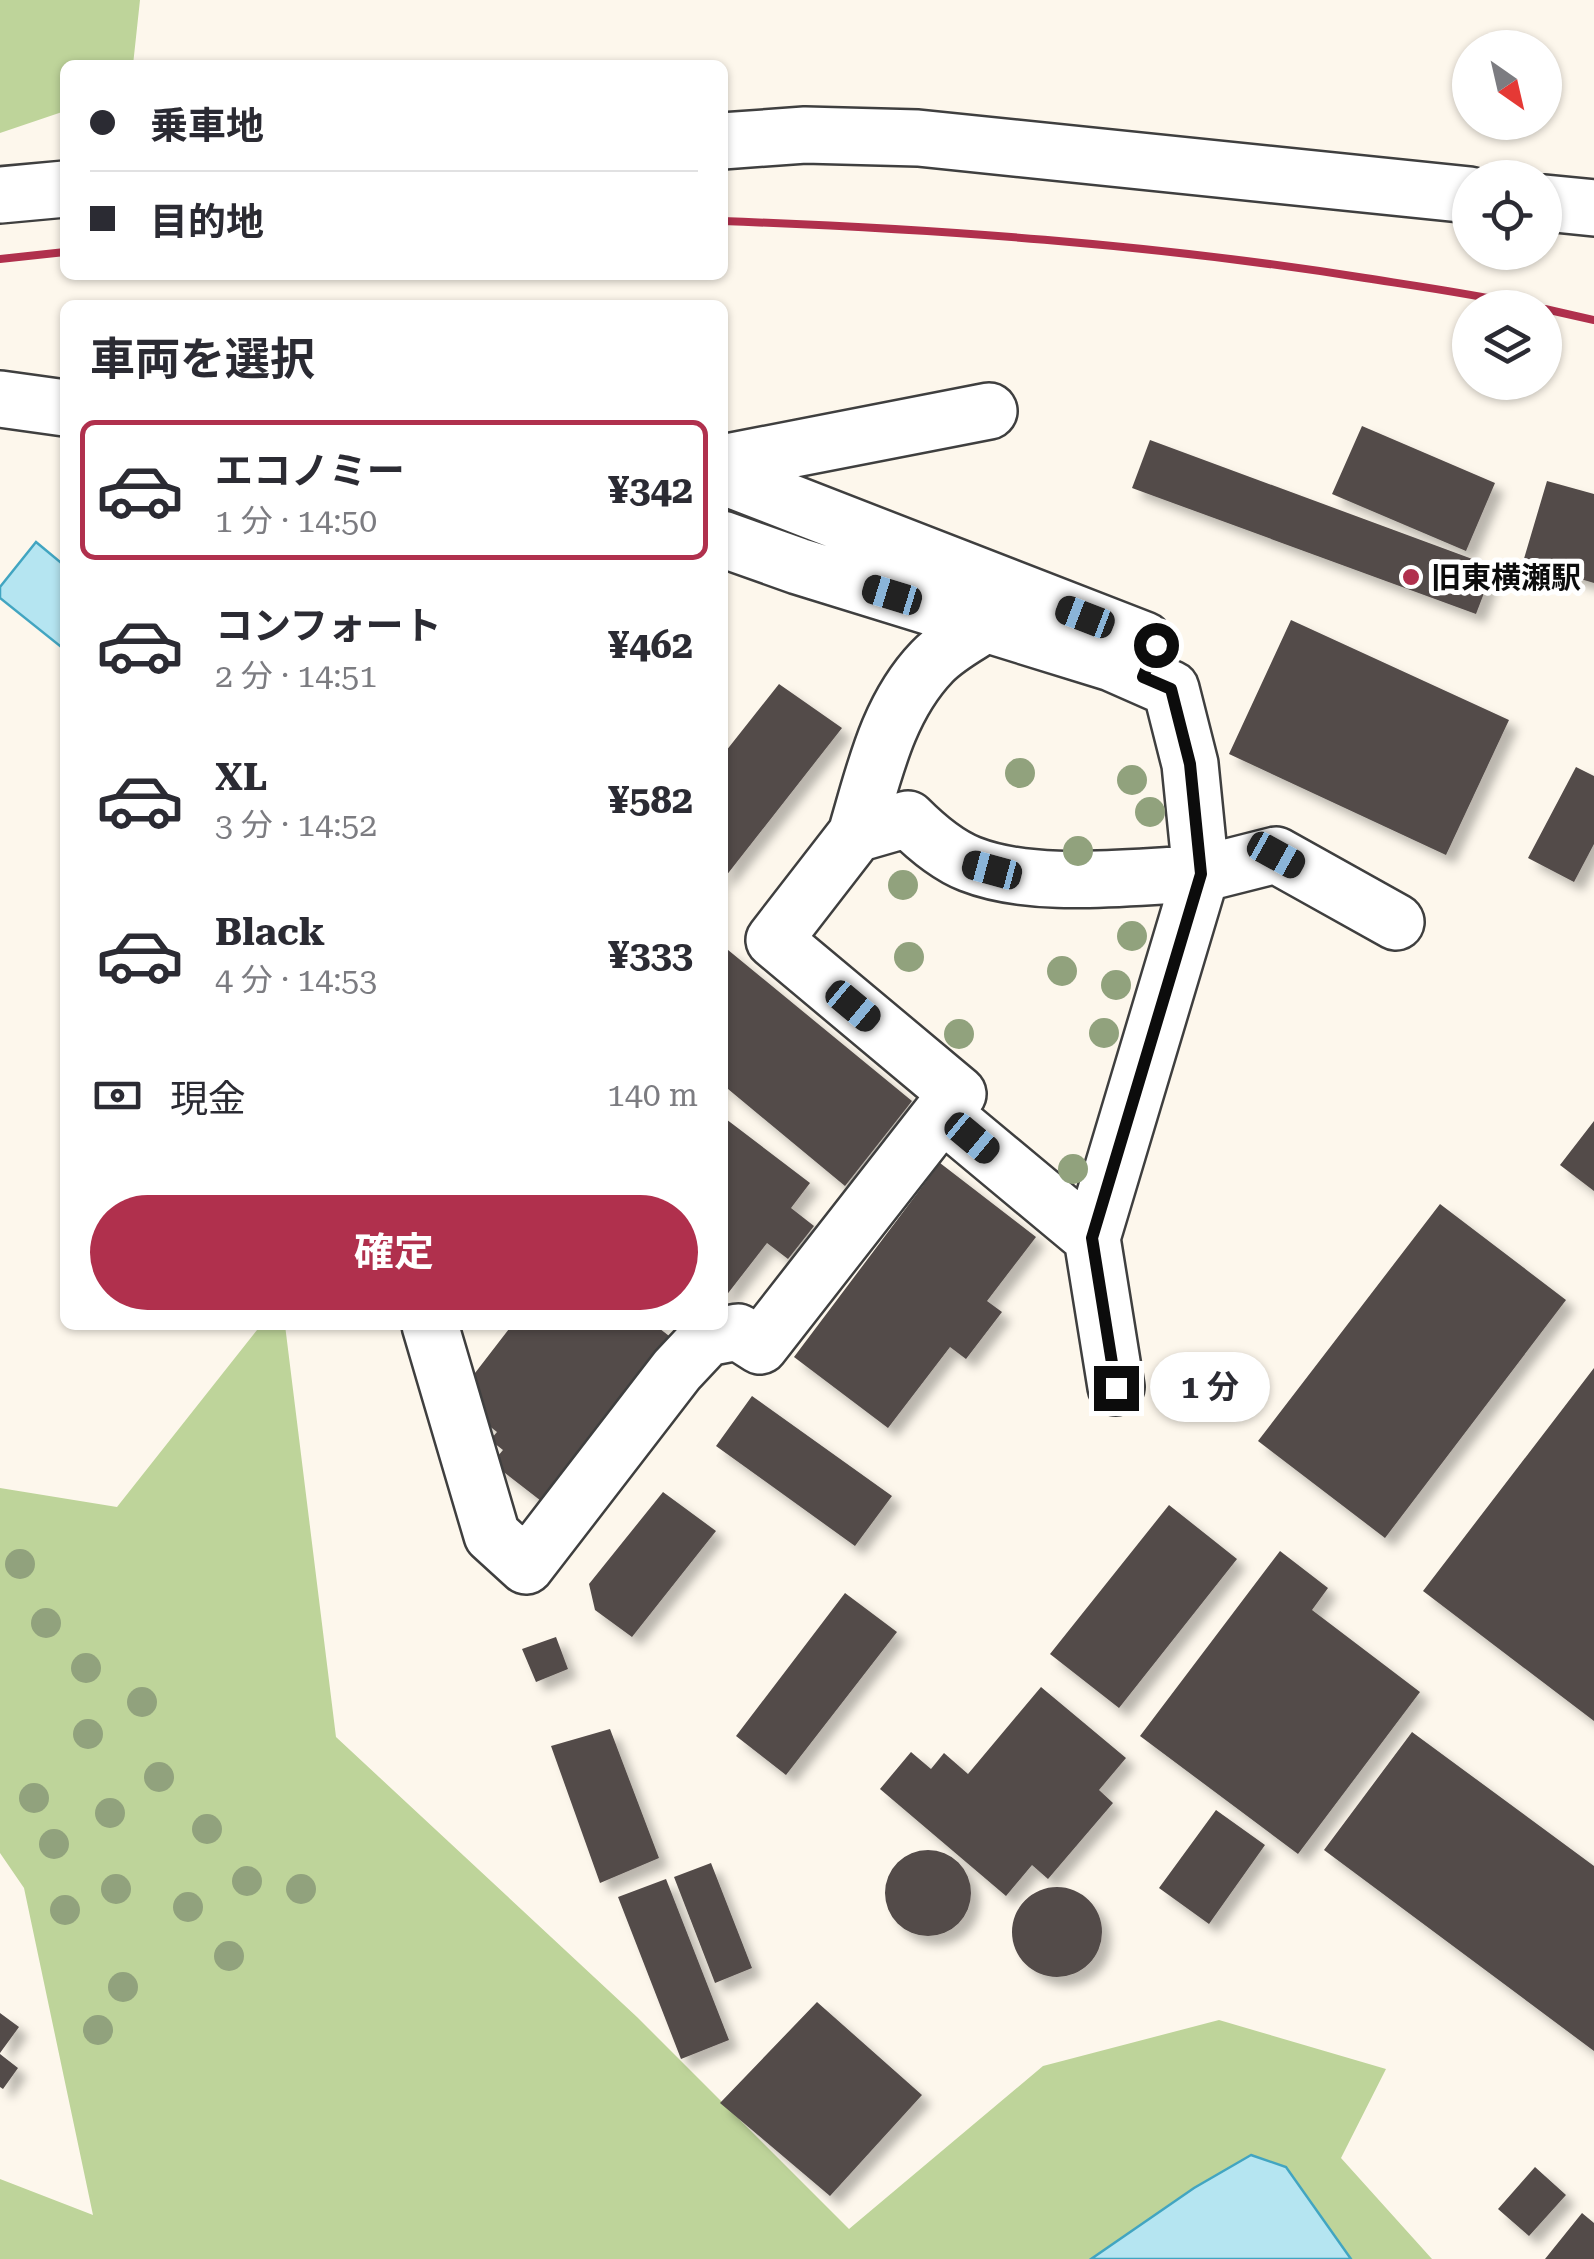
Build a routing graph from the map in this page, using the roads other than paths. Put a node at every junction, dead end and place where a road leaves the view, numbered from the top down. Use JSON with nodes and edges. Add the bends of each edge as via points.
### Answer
{"nodes":[{"id":1,"x":728,"y":141,"type":"edge"},
{"id":2,"x":60,"y":189,"type":"edge"},
{"id":3,"x":1452,"y":193,"type":"edge"},
{"id":4,"x":0,"y":195,"type":"edge"},
{"id":5,"x":1562,"y":205,"type":"edge"},
{"id":6,"x":1594,"y":208,"type":"edge"},
{"id":7,"x":0,"y":399,"type":"edge"},
{"id":8,"x":60,"y":407,"type":"edge"},
{"id":9,"x":989,"y":410,"type":"dead end"},
{"id":10,"x":728,"y":462,"type":"edge"},
{"id":11,"x":728,"y":478,"type":"edge"},
{"id":12,"x":728,"y":541,"type":"edge"},
{"id":13,"x":984,"y":624,"type":"junction"},
{"id":14,"x":1143,"y":677,"type":"junction"},
{"id":15,"x":856,"y":834,"type":"junction"},
{"id":16,"x":1201,"y":874,"type":"junction"},
{"id":17,"x":1396,"y":922,"type":"dead end"},
{"id":18,"x":942,"y":1112,"type":"junction"},
{"id":19,"x":1092,"y":1238,"type":"junction"},
{"id":20,"x":431,"y":1330,"type":"edge"},
{"id":21,"x":1116,"y":1388,"type":"dead end"}],
"edges":[{"from":1,"to":3,"type":"street","via":[[918,138]]},
{"from":2,"to":4,"type":"street"},
{"from":5,"to":6,"type":"street"},
{"from":7,"to":8,"type":"street"},
{"from":9,"to":10,"type":"street"},
{"from":11,"to":14,"type":"street","via":[[1156,645]]},
{"from":12,"to":13,"type":"street"},
{"from":13,"to":14,"type":"street"},
{"from":13,"to":15,"type":"street","via":[[933,661],[886,732]]},
{"from":14,"to":16,"type":"street","via":[[1171,689],[1190,764]]},
{"from":15,"to":16,"type":"street","via":[[908,819],[969,864],[1014,876]]},
{"from":15,"to":18,"type":"street","via":[[774,940],[958,1094]]},
{"from":16,"to":17,"type":"street","via":[[1276,855]]},
{"from":16,"to":19,"type":"street"},
{"from":18,"to":19,"type":"street"},
{"from":18,"to":20,"type":"street","via":[[760,1346],[738,1332],[707,1338],[526,1566],[492,1535]]},
{"from":19,"to":21,"type":"street"}]}
